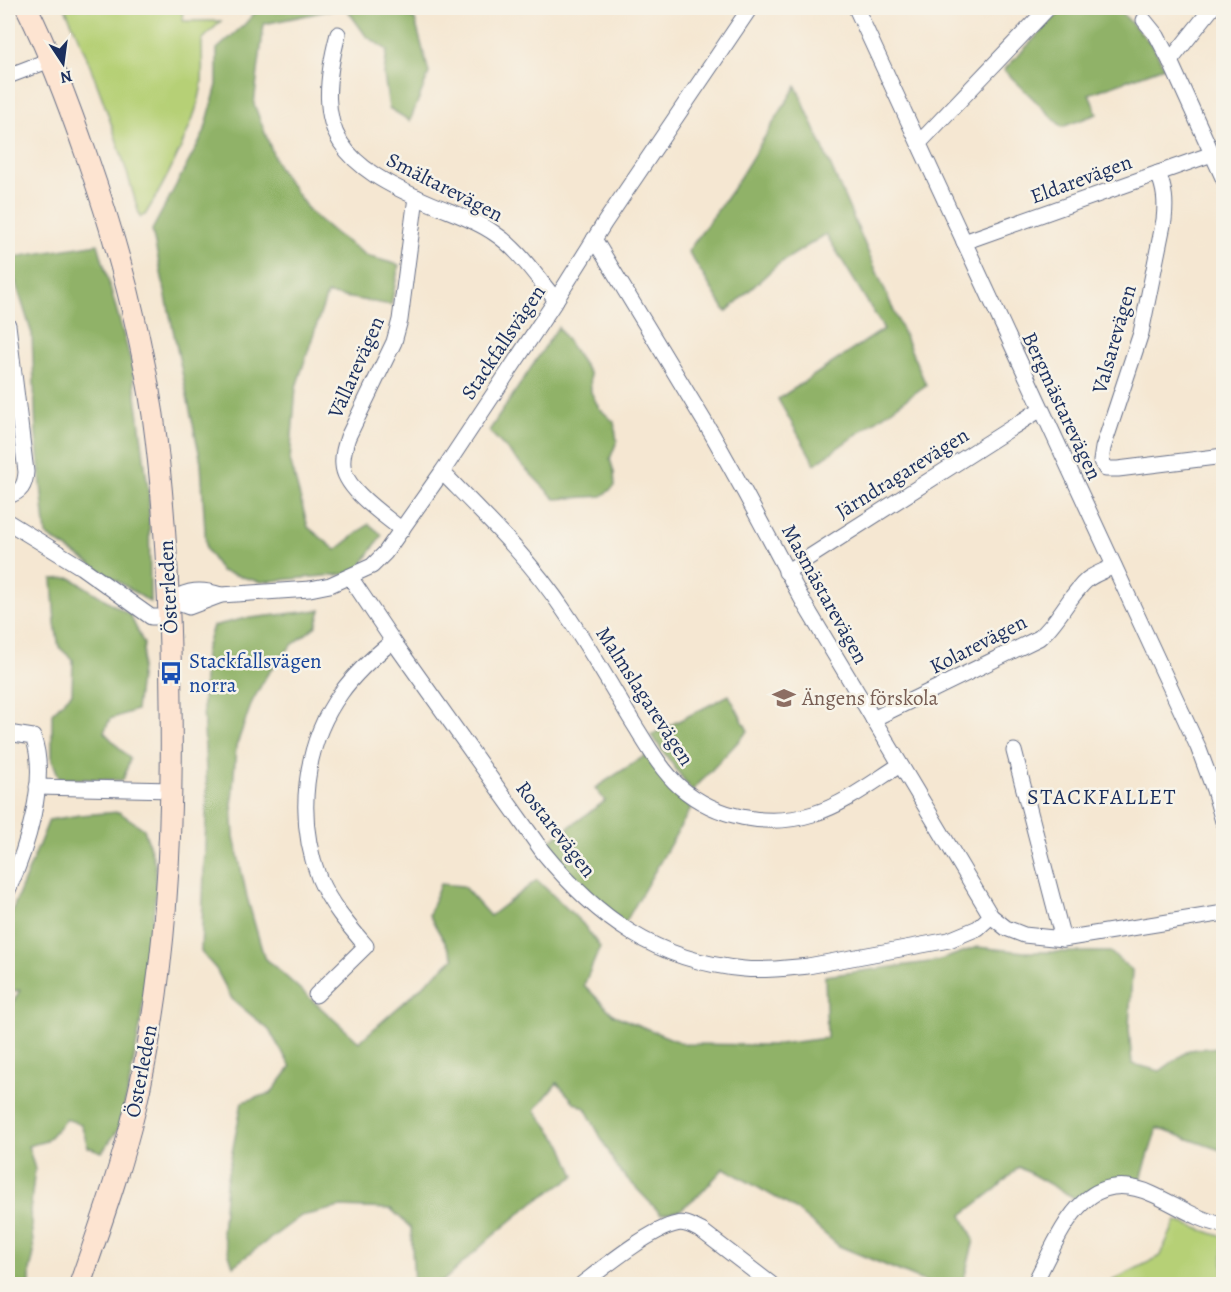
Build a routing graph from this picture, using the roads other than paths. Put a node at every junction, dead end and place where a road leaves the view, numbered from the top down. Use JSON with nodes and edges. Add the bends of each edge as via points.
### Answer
{"nodes":[{"id":1,"x":27,"y":8,"type":"edge"},
{"id":2,"x":750,"y":8,"type":"edge"},
{"id":3,"x":855,"y":8,"type":"edge"},
{"id":4,"x":1048,"y":8,"type":"edge"},
{"id":5,"x":1212,"y":8,"type":"edge"},
{"id":6,"x":1144,"y":20,"type":"dead end"},
{"id":7,"x":338,"y":34,"type":"dead end"},
{"id":8,"x":50,"y":60,"type":"junction"},
{"id":9,"x":1170,"y":61,"type":"junction"},
{"id":10,"x":8,"y":76,"type":"edge"},
{"id":11,"x":919,"y":143,"type":"junction"},
{"id":12,"x":1212,"y":154,"type":"junction"},
{"id":13,"x":1158,"y":173,"type":"junction"},
{"id":14,"x":1224,"y":180,"type":"edge"},
{"id":15,"x":416,"y":197,"type":"junction"},
{"id":16,"x":594,"y":239,"type":"junction"},
{"id":17,"x":964,"y":242,"type":"junction"},
{"id":18,"x":556,"y":300,"type":"junction"},
{"id":19,"x":8,"y":325,"type":"edge"},
{"id":20,"x":1041,"y":409,"type":"junction"},
{"id":21,"x":1224,"y":456,"type":"edge"},
{"id":22,"x":442,"y":472,"type":"junction"},
{"id":23,"x":8,"y":496,"type":"edge"},
{"id":24,"x":8,"y":522,"type":"edge"},
{"id":25,"x":402,"y":530,"type":"junction"},
{"id":26,"x":1114,"y":566,"type":"junction"},
{"id":27,"x":786,"y":572,"type":"junction"},
{"id":28,"x":350,"y":577,"type":"junction"},
{"id":29,"x":170,"y":609,"type":"junction"},
{"id":30,"x":393,"y":641,"type":"junction"},
{"id":31,"x":873,"y":719,"type":"junction"},
{"id":32,"x":8,"y":733,"type":"edge"},
{"id":33,"x":1014,"y":751,"type":"dead end"},
{"id":34,"x":900,"y":765,"type":"junction"},
{"id":35,"x":37,"y":787,"type":"junction"},
{"id":36,"x":172,"y":790,"type":"junction"},
{"id":37,"x":1224,"y":825,"type":"edge"},
{"id":38,"x":13,"y":860,"type":"edge"},
{"id":39,"x":8,"y":890,"type":"edge"},
{"id":40,"x":1224,"y":913,"type":"edge"},
{"id":41,"x":991,"y":916,"type":"junction"},
{"id":42,"x":1063,"y":939,"type":"junction"},
{"id":43,"x":316,"y":995,"type":"dead end"},
{"id":44,"x":1224,"y":1225,"type":"edge"},
{"id":45,"x":80,"y":1284,"type":"edge"},
{"id":46,"x":582,"y":1284,"type":"edge"},
{"id":47,"x":771,"y":1284,"type":"edge"},
{"id":48,"x":1034,"y":1284,"type":"edge"}],
"edges":[{"from":1,"to":8,"type":"main road","name":"Österleden"},
{"from":2,"to":16,"type":"street","name":"Stackfallsvägen"},
{"from":3,"to":11,"type":"street","name":"Bergmästarevägen"},
{"from":4,"to":11,"type":"street"},
{"from":5,"to":9,"type":"street"},
{"from":6,"to":9,"type":"street"},
{"from":7,"to":15,"type":"street","name":"Smältarevägen","via":[[327,93],[337,136],[366,171]]},
{"from":8,"to":10,"type":"street"},
{"from":8,"to":29,"type":"main road","name":"Österleden","via":[[116,244],[133,314],[162,491]]},
{"from":9,"to":12,"type":"street"},
{"from":11,"to":17,"type":"street","name":"Bergmästarevägen"},
{"from":12,"to":13,"type":"street","name":"Eldarevägen"},
{"from":12,"to":14,"type":"street"},
{"from":13,"to":17,"type":"street","name":"Eldarevägen"},
{"from":13,"to":21,"type":"street","name":"Valsarevägen","via":[[1166,201],[1164,220],[1141,333],[1101,461],[1106,469],[1118,469]]},
{"from":15,"to":18,"type":"street","name":"Smältarevägen","via":[[496,234]]},
{"from":15,"to":25,"type":"street","name":"Vällarevägen","via":[[394,342],[348,437],[342,467],[348,481],[362,496]]},
{"from":16,"to":18,"type":"street","name":"Stackfallsvägen"},
{"from":16,"to":27,"type":"street","name":"Masmästarevägen","via":[[712,434]]},
{"from":17,"to":20,"type":"street","name":"Bergmästarevägen"},
{"from":18,"to":22,"type":"street","name":"Stackfallsvägen"},
{"from":19,"to":23,"type":"street","via":[[26,472],[20,491]]},
{"from":20,"to":26,"type":"street","name":"Bergmästarevägen"},
{"from":20,"to":27,"type":"street","name":"Järndragarevägen"},
{"from":22,"to":25,"type":"street","name":"Stackfallsvägen"},
{"from":22,"to":34,"type":"street","name":"Malmslagarevägen","via":[[536,571],[649,747],[692,797],[733,816],[800,817],[835,804]]},
{"from":24,"to":29,"type":"street","via":[[151,617]]},
{"from":25,"to":28,"type":"street","name":"Stackfallsvägen","via":[[372,566]]},
{"from":26,"to":31,"type":"street","name":"Kolarevägen","via":[[1090,578],[1073,594],[1039,638]]},
{"from":26,"to":37,"type":"street","name":"Bergmästarevägen","via":[[1203,758]]},
{"from":27,"to":31,"type":"street","name":"Masmästarevägen"},
{"from":28,"to":29,"type":"street","name":"Stackfallsvägen","via":[[310,589],[221,595],[189,591]]},
{"from":28,"to":30,"type":"street","name":"Rostarevägen"},
{"from":29,"to":36,"type":"main road","name":"Österleden"},
{"from":30,"to":41,"type":"street","name":"Rostarevägen","via":[[565,879],[591,905],[643,940],[723,966],[786,968],[950,940],[978,928]]},
{"from":30,"to":43,"type":"street","via":[[339,695],[312,757],[306,806],[312,856],[330,900],[366,946]]},
{"from":31,"to":34,"type":"street","name":"Masmästarevägen"},
{"from":32,"to":35,"type":"street","via":[[33,737],[38,750]]},
{"from":33,"to":42,"type":"street"},
{"from":34,"to":41,"type":"street","name":"Masmästarevägen"},
{"from":35,"to":36,"type":"street"},
{"from":35,"to":38,"type":"street","via":[[31,821]]},
{"from":36,"to":45,"type":"main road","name":"Österleden","via":[[161,960],[135,1108]]},
{"from":38,"to":39,"type":"street"},
{"from":40,"to":42,"type":"street","name":"Masmästarevägen"},
{"from":41,"to":42,"type":"street","name":"Masmästarevägen","via":[[1024,935]]},
{"from":44,"to":48,"type":"street","via":[[1134,1187],[1101,1189],[1085,1198],[1071,1214]]},
{"from":46,"to":47,"type":"street","via":[[641,1242],[676,1223],[702,1231]]}]}
